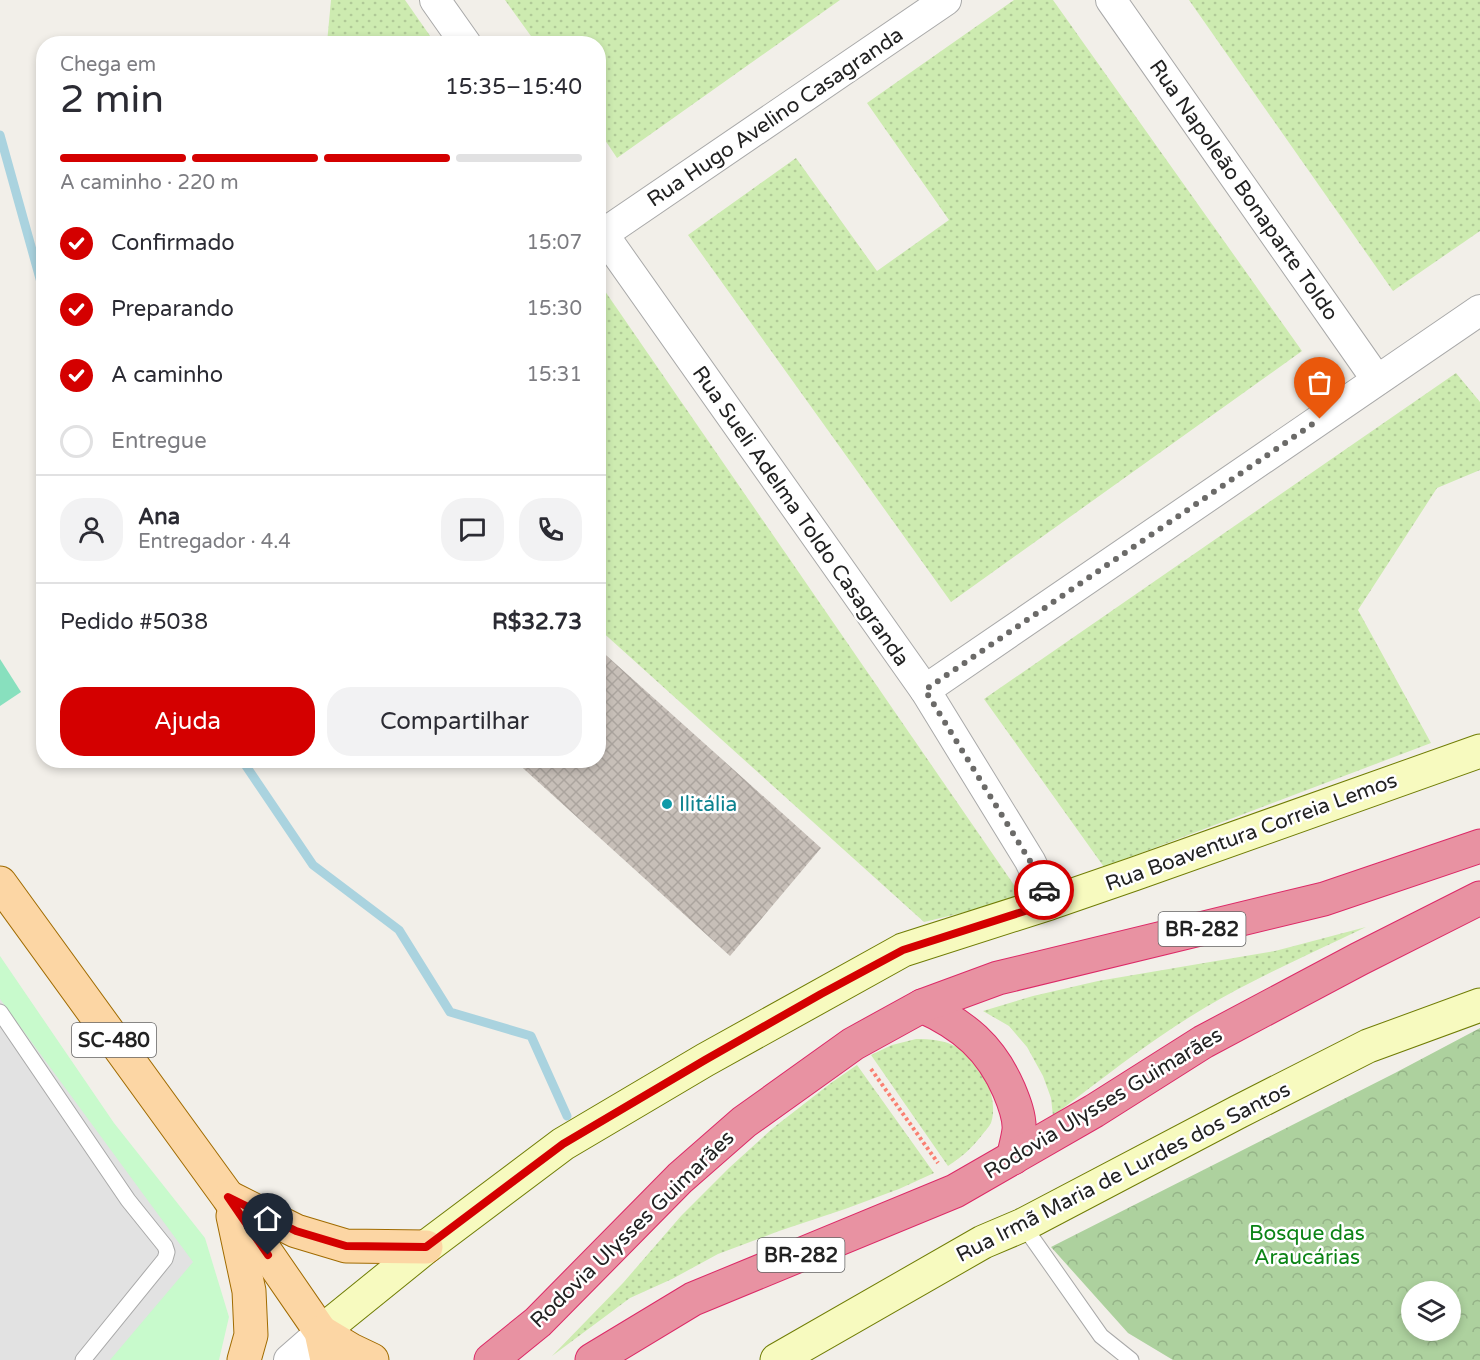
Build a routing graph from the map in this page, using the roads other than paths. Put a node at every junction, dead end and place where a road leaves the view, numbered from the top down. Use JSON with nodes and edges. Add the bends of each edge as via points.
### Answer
{"nodes":[{"id":1,"x":435,"y":0,"type":"edge"},
{"id":2,"x":946,"y":0,"type":"edge"},
{"id":3,"x":1111,"y":0,"type":"edge"},
{"id":4,"x":460,"y":36,"type":"edge"},
{"id":5,"x":606,"y":227,"type":"edge"},
{"id":6,"x":606,"y":237,"type":"edge"},
{"id":7,"x":1480,"y":309,"type":"edge"},
{"id":8,"x":1377,"y":380,"type":"junction"},
{"id":9,"x":925,"y":690,"type":"junction"},
{"id":10,"x":1480,"y":751,"type":"edge"},
{"id":11,"x":1480,"y":846,"type":"edge"},
{"id":12,"x":0,"y":883,"type":"edge"},
{"id":13,"x":1480,"y":898,"type":"edge"},
{"id":14,"x":1050,"y":903,"type":"junction"},
{"id":15,"x":1480,"y":1005,"type":"edge"},
{"id":16,"x":922,"y":1006,"type":"junction"},
{"id":17,"x":0,"y":1012,"type":"edge"},
{"id":18,"x":1013,"y":1158,"type":"junction"},
{"id":19,"x":228,"y":1197,"type":"junction"},
{"id":20,"x":1023,"y":1225,"type":"junction"},
{"id":21,"x":426,"y":1247,"type":"junction"},
{"id":22,"x":324,"y":1346,"type":"edge"},
{"id":23,"x":83,"y":1360,"type":"edge"},
{"id":24,"x":244,"y":1360,"type":"edge"},
{"id":25,"x":289,"y":1360,"type":"edge"},
{"id":26,"x":372,"y":1360,"type":"edge"},
{"id":27,"x":491,"y":1360,"type":"edge"},
{"id":28,"x":592,"y":1360,"type":"edge"},
{"id":29,"x":777,"y":1360,"type":"edge"},
{"id":30,"x":1131,"y":1360,"type":"edge"}],
"edges":[{"from":1,"to":4,"type":"street"},
{"from":2,"to":5,"type":"street","name":"Rua Hugo Avelino Casagranda"},
{"from":3,"to":8,"type":"street","name":"Rua Napoleão Bonaparte Toldo"},
{"from":6,"to":9,"type":"street","name":"Rua Sueli Adelma Toldo Casagranda"},
{"from":7,"to":8,"type":"street"},
{"from":8,"to":9,"type":"street"},
{"from":9,"to":14,"type":"street","name":"Rua Sueli Adelma Toldo Casagranda","via":[[1030,861]]},
{"from":10,"to":14,"type":"street","name":"Rua Boaventura Correia Lemos"},
{"from":11,"to":16,"type":"highway","name":"Rodovia Ulysses Guimarães","number":"BR-282","via":[[1324,899],[998,978]]},
{"from":12,"to":19,"type":"main road","number":"SC-480"},
{"from":13,"to":18,"type":"highway","name":"Rodovia Ulysses Guimarães","number":"BR-282","via":[[1203,1042]]},
{"from":14,"to":21,"type":"street","name":"Rua Boaventura Correia Lemos","via":[[903,950],[821,994],[563,1144]]},
{"from":15,"to":20,"type":"street","name":"Rua Irmã Maria de Lurdes dos Santos","via":[[1368,1046]]},
{"from":16,"to":18,"type":"highway","via":[[966,1031],[1003,1075],[1015,1104],[1019,1129]]},
{"from":16,"to":27,"type":"highway","name":"Rodovia Ulysses Guimarães","number":"BR-282","via":[[854,1044],[744,1122],[680,1178],[538,1322]]},
{"from":17,"to":23,"type":"lane","via":[[167,1252]]},
{"from":18,"to":28,"type":"highway","name":"Rodovia Ulysses Guimarães","number":"BR-282","via":[[955,1191],[693,1299]]},
{"from":19,"to":21,"type":"main road","via":[[296,1231],[346,1246]]},
{"from":19,"to":22,"type":"main road","number":"SC-480"},
{"from":19,"to":24,"type":"main road","via":[[249,1291],[251,1335]]},
{"from":20,"to":29,"type":"street","name":"Rua Irmã Maria de Lurdes dos Santos","via":[[983,1242]]},
{"from":20,"to":30,"type":"lane","via":[[1101,1336]]},
{"from":21,"to":22,"type":"street","name":"Rua Boaventura Correia Lemos"},
{"from":22,"to":25,"type":"street","name":"Rua Boaventura Correia Lemos"},
{"from":22,"to":26,"type":"main road","number":"SC-480","via":[[351,1350]]}]}
